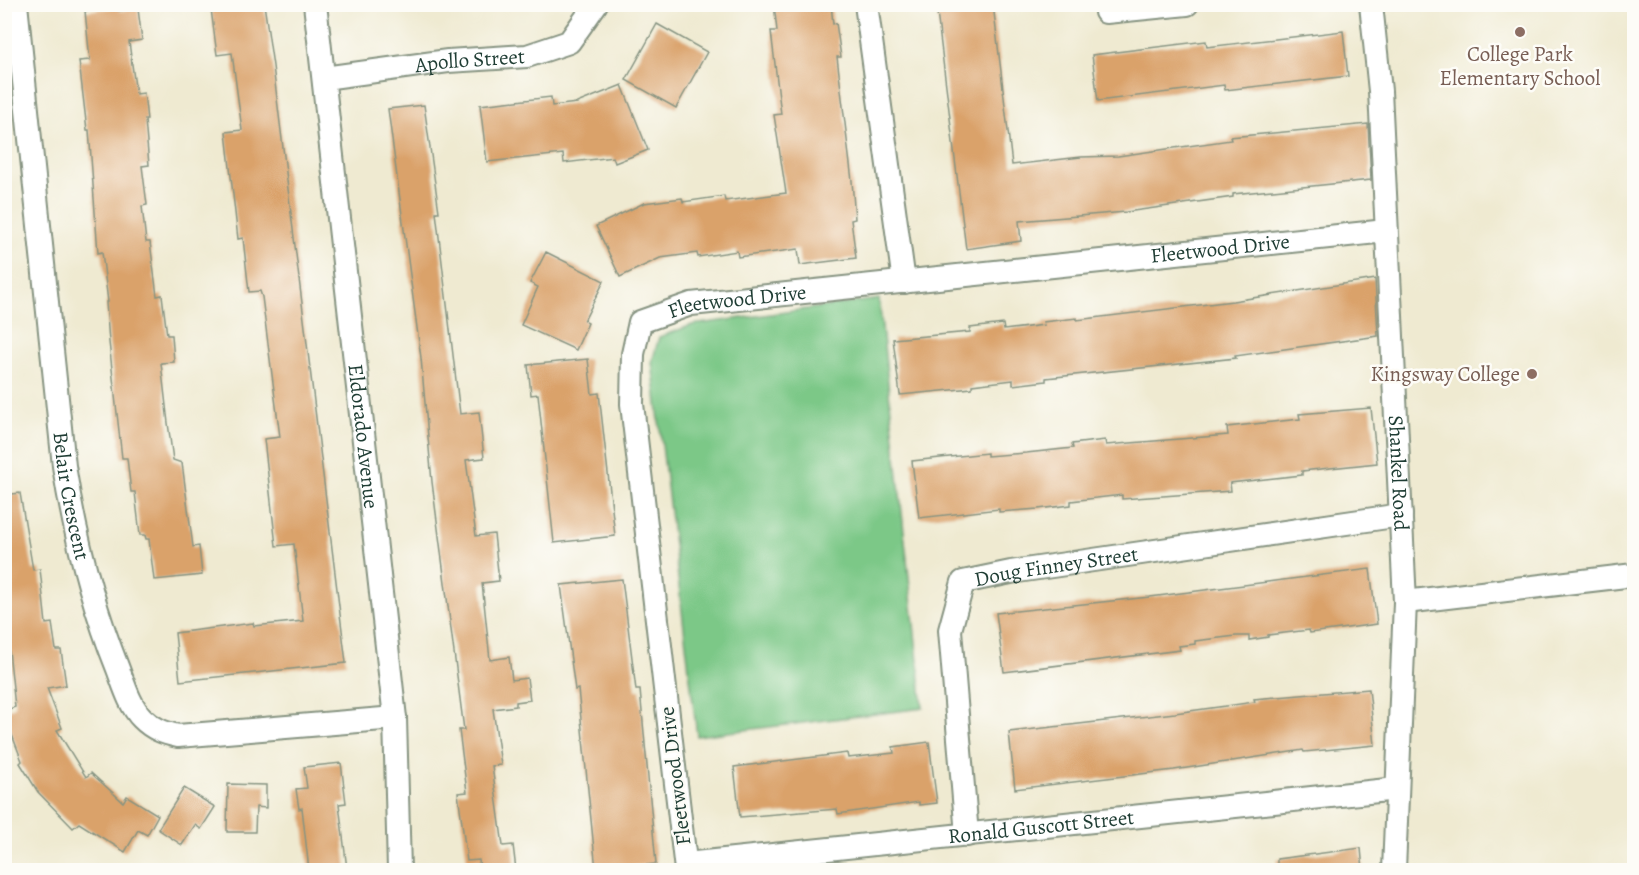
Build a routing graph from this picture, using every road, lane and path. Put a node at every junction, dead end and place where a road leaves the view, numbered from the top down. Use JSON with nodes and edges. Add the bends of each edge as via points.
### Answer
{"nodes":[{"id":1,"x":16,"y":4,"type":"edge"},
{"id":2,"x":315,"y":4,"type":"edge"},
{"id":3,"x":596,"y":4,"type":"edge"},
{"id":4,"x":866,"y":4,"type":"edge"},
{"id":5,"x":1106,"y":4,"type":"edge"},
{"id":6,"x":1187,"y":4,"type":"edge"},
{"id":7,"x":1371,"y":4,"type":"edge"},
{"id":8,"x":324,"y":78,"type":"junction"},
{"id":9,"x":1386,"y":231,"type":"junction"},
{"id":10,"x":904,"y":282,"type":"junction"},
{"id":11,"x":1401,"y":515,"type":"junction"},
{"id":12,"x":1635,"y":574,"type":"edge"},
{"id":13,"x":1405,"y":602,"type":"junction"},
{"id":14,"x":395,"y":718,"type":"junction"},
{"id":15,"x":1397,"y":789,"type":"junction"},
{"id":16,"x":967,"y":835,"type":"junction"},
{"id":17,"x":686,"y":867,"type":"edge"},
{"id":18,"x":399,"y":870,"type":"edge"},
{"id":19,"x":1394,"y":870,"type":"edge"}],
"edges":[{"from":1,"to":14,"type":"street","name":"Belair Crescent","via":[[64,466],[74,528],[127,692],[141,718],[159,731],[178,736]]},
{"from":2,"to":8,"type":"street","name":"Eldorado Avenue"},
{"from":3,"to":8,"type":"street","name":"Apollo Street","via":[[568,42],[527,56],[448,61]]},
{"from":4,"to":10,"type":"street"},
{"from":5,"to":6,"type":"street","via":[[1106,12]]},
{"from":7,"to":9,"type":"street","name":"Shankel Road","via":[[1380,91]]},
{"from":8,"to":14,"type":"street","name":"Eldorado Avenue"},
{"from":9,"to":10,"type":"street","name":"Fleetwood Drive"},
{"from":9,"to":11,"type":"street","name":"Shankel Road"},
{"from":10,"to":17,"type":"street","name":"Fleetwood Drive","via":[[691,304],[640,322],[633,354],[632,404]]},
{"from":11,"to":13,"type":"street","name":"Shankel Road"},
{"from":11,"to":16,"type":"street","name":"Doug Finney Street","via":[[963,582],[950,630]]},
{"from":12,"to":13,"type":"street"},
{"from":13,"to":15,"type":"street","name":"Shankel Road"},
{"from":14,"to":18,"type":"street","name":"Eldorado Avenue"},
{"from":15,"to":16,"type":"street","name":"Ronald Guscott Street"},
{"from":15,"to":19,"type":"street","name":"Shankel Road"},
{"from":16,"to":17,"type":"street","name":"Ronald Guscott Street"}]}
